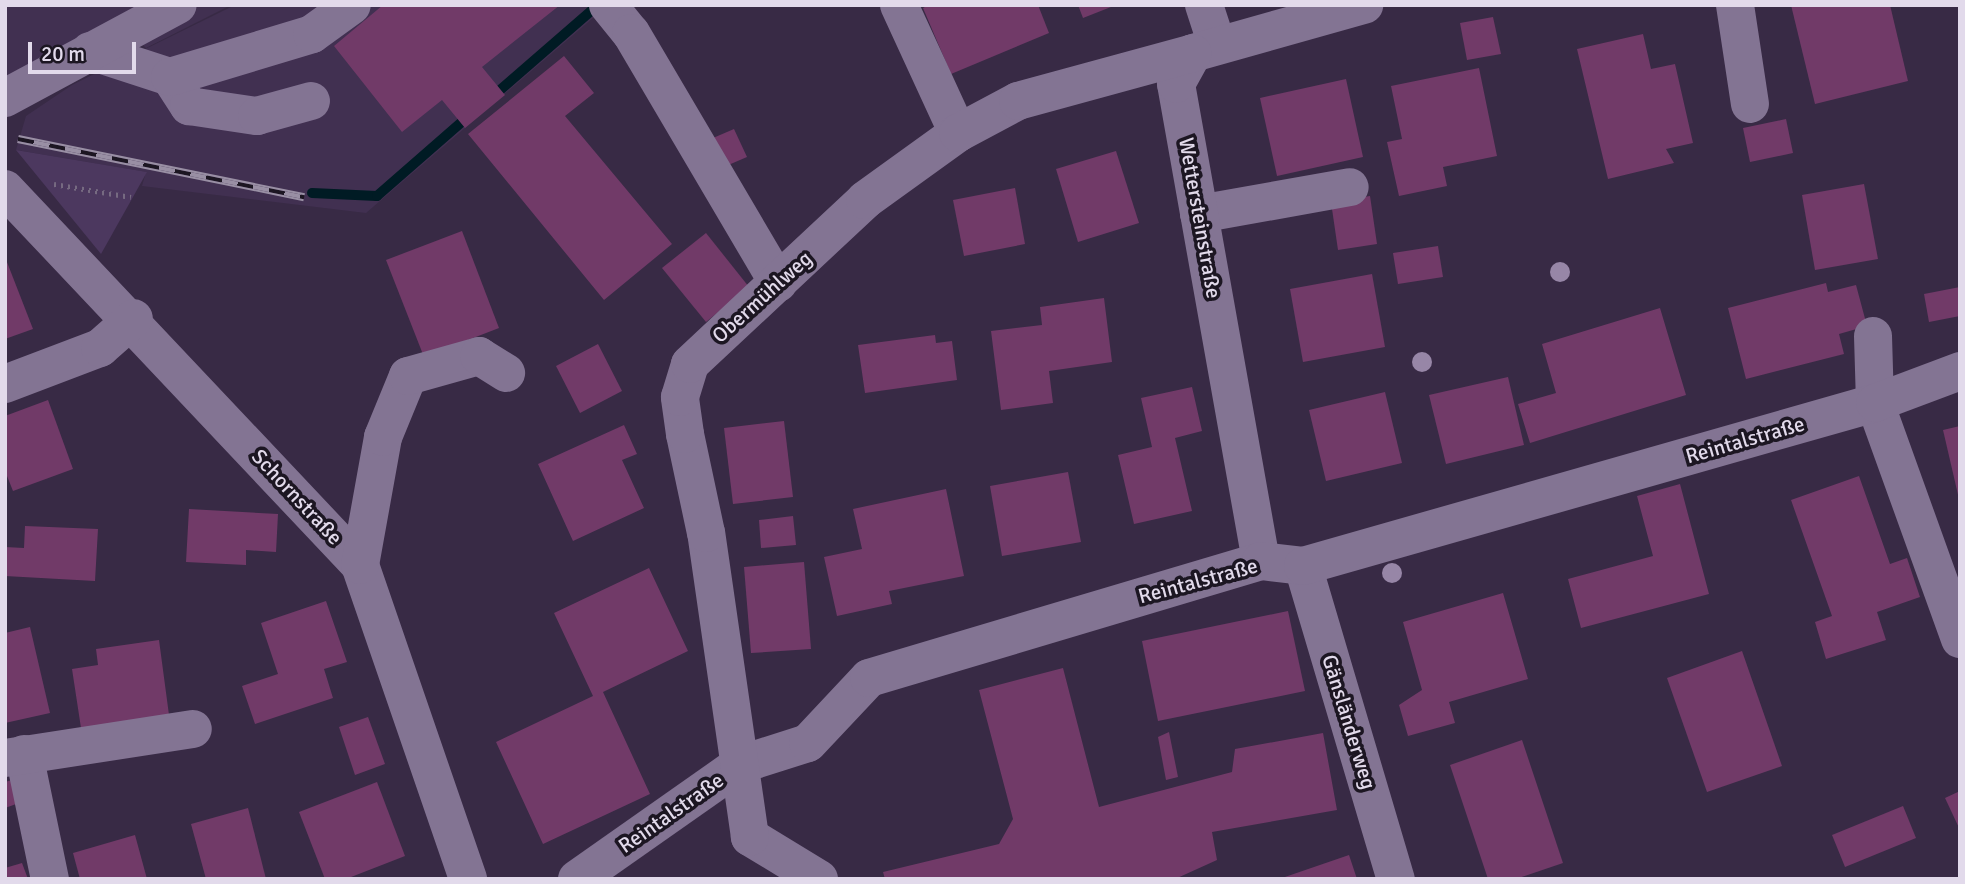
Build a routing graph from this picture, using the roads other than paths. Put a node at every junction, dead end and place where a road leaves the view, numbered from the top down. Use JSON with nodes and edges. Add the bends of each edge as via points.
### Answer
{"nodes":[{"id":1,"x":178,"y":5,"type":"edge"},
{"id":2,"x":352,"y":5,"type":"edge"},
{"id":3,"x":900,"y":5,"type":"edge"},
{"id":4,"x":1204,"y":5,"type":"edge"},
{"id":5,"x":1364,"y":5,"type":"edge"},
{"id":6,"x":1735,"y":5,"type":"edge"},
{"id":7,"x":614,"y":12,"type":"edge"},
{"id":8,"x":1205,"y":48,"type":"junction"},
{"id":9,"x":90,"y":51,"type":"junction"},
{"id":10,"x":170,"y":77,"type":"junction"},
{"id":11,"x":5,"y":99,"type":"edge"},
{"id":12,"x":311,"y":101,"type":"dead end"},
{"id":13,"x":1750,"y":104,"type":"dead end"},
{"id":14,"x":958,"y":133,"type":"junction"},
{"id":15,"x":1350,"y":187,"type":"dead end"},
{"id":16,"x":16,"y":192,"type":"edge"},
{"id":17,"x":1199,"y":214,"type":"junction"},
{"id":18,"x":778,"y":283,"type":"junction"},
{"id":19,"x":134,"y":318,"type":"junction"},
{"id":20,"x":1873,"y":336,"type":"dead end"},
{"id":21,"x":1960,"y":371,"type":"edge"},
{"id":22,"x":506,"y":373,"type":"dead end"},
{"id":23,"x":5,"y":384,"type":"edge"},
{"id":24,"x":1875,"y":403,"type":"junction"},
{"id":25,"x":1261,"y":561,"type":"junction"},
{"id":26,"x":360,"y":565,"type":"junction"},
{"id":27,"x":1303,"y":566,"type":"junction"},
{"id":28,"x":1960,"y":639,"type":"edge"},
{"id":29,"x":193,"y":729,"type":"dead end"},
{"id":30,"x":15,"y":756,"type":"edge"},
{"id":31,"x":739,"y":765,"type":"junction"},
{"id":32,"x":50,"y":879,"type":"edge"},
{"id":33,"x":468,"y":879,"type":"edge"},
{"id":34,"x":577,"y":879,"type":"edge"},
{"id":35,"x":819,"y":879,"type":"edge"},
{"id":36,"x":1396,"y":879,"type":"edge"}],
"edges":[{"from":1,"to":9,"type":"street"},
{"from":2,"to":10,"type":"street","via":[[312,34]]},
{"from":3,"to":14,"type":"street"},
{"from":4,"to":8,"type":"street"},
{"from":5,"to":8,"type":"street"},
{"from":6,"to":13,"type":"street"},
{"from":7,"to":18,"type":"street"},
{"from":8,"to":14,"type":"street","name":"Obermühlweg","via":[[1018,102]]},
{"from":8,"to":17,"type":"street","name":"Wettersteinstraße","via":[[1176,84]]},
{"from":9,"to":10,"type":"street"},
{"from":9,"to":11,"type":"street"},
{"from":10,"to":12,"type":"street","via":[[189,106],[257,116]]},
{"from":14,"to":18,"type":"street","name":"Obermühlweg","via":[[891,178]]},
{"from":15,"to":17,"type":"street"},
{"from":16,"to":19,"type":"street","name":"Schornstraße"},
{"from":17,"to":25,"type":"street","name":"Wettersteinstraße"},
{"from":18,"to":31,"type":"street","name":"Obermühlweg","via":[[690,365],[680,397]]},
{"from":19,"to":23,"type":"street","via":[[100,348]]},
{"from":19,"to":26,"type":"street","name":"Schornstraße","via":[[190,388]]},
{"from":20,"to":24,"type":"street"},
{"from":21,"to":24,"type":"street","name":"Reintalstraße"},
{"from":22,"to":26,"type":"street","via":[[479,356],[408,376],[383,437]]},
{"from":24,"to":27,"type":"street","name":"Reintalstraße"},
{"from":24,"to":28,"type":"street"},
{"from":25,"to":27,"type":"street","name":"Reintalstraße"},
{"from":25,"to":31,"type":"street","name":"Reintalstraße","via":[[869,678],[808,743]]},
{"from":26,"to":33,"type":"street","name":"Schornstraße"},
{"from":27,"to":36,"type":"street","name":"Gänsländerweg"},
{"from":29,"to":30,"type":"street"},
{"from":30,"to":32,"type":"street"},
{"from":31,"to":34,"type":"street","name":"Reintalstraße"},
{"from":31,"to":35,"type":"street","name":"Obermühlweg","via":[[751,837]]}]}
